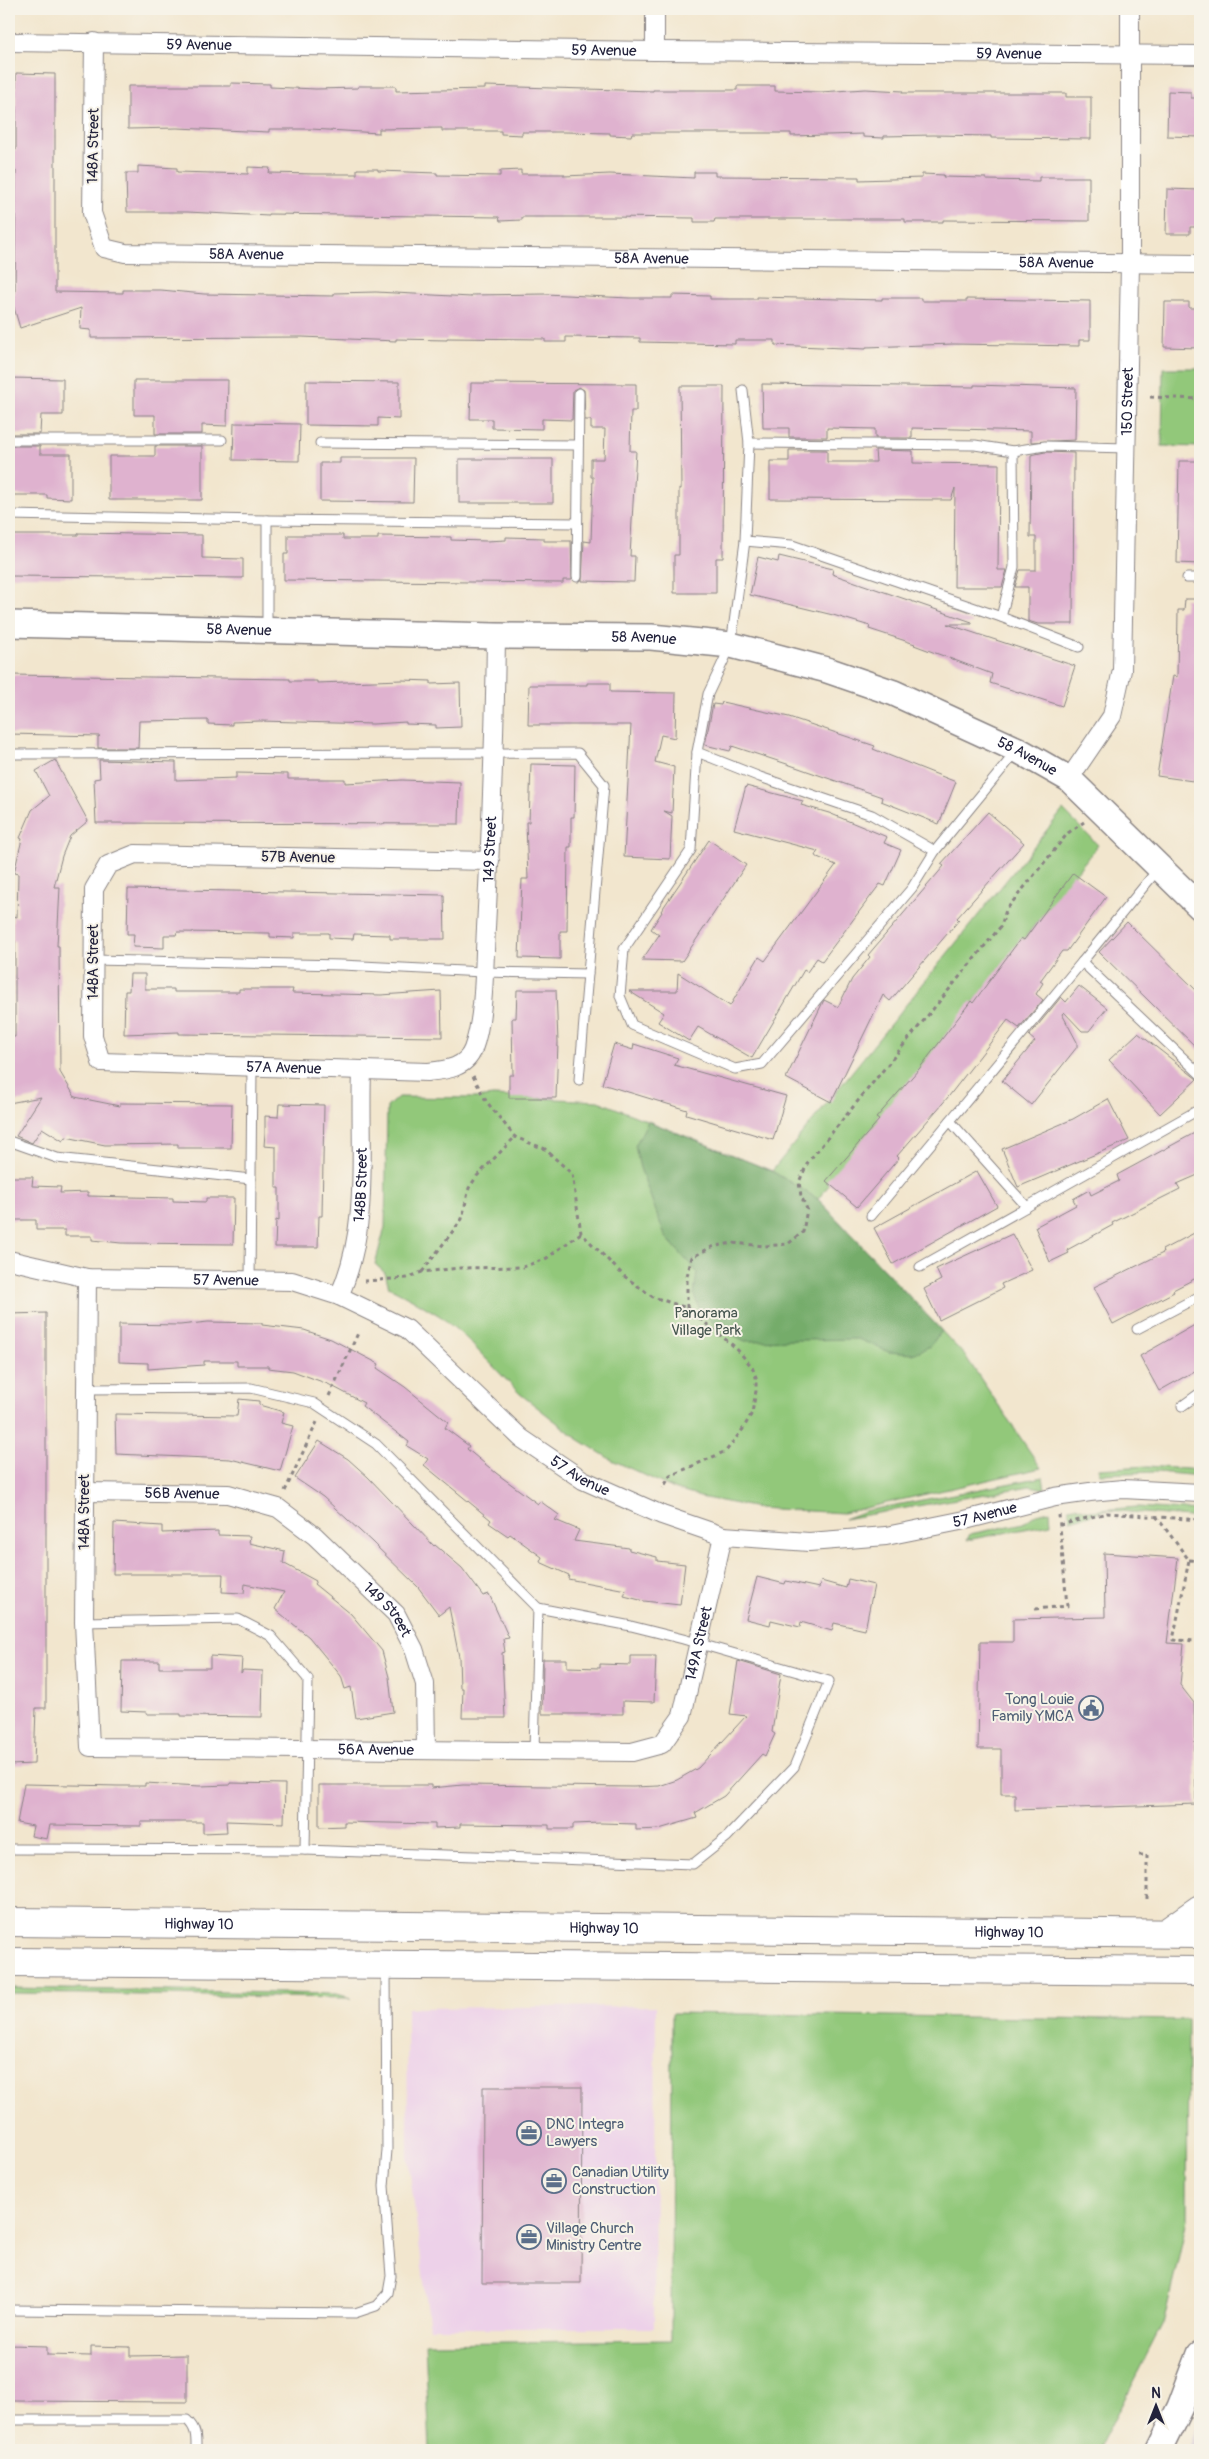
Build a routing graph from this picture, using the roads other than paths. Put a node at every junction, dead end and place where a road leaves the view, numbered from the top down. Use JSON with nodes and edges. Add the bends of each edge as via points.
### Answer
{"nodes":[{"id":1,"x":655,"y":9,"type":"edge"},
{"id":2,"x":1130,"y":9,"type":"edge"},
{"id":3,"x":9,"y":42,"type":"edge"},
{"id":4,"x":94,"y":42,"type":"junction"},
{"id":5,"x":655,"y":51,"type":"junction"},
{"id":6,"x":1129,"y":54,"type":"junction"},
{"id":7,"x":1200,"y":55,"type":"edge"},
{"id":8,"x":104,"y":248,"type":"joint"},
{"id":9,"x":1130,"y":264,"type":"junction"},
{"id":10,"x":1200,"y":264,"type":"edge"},
{"id":11,"x":742,"y":390,"type":"dead end"},
{"id":12,"x":579,"y":392,"type":"dead end"},
{"id":13,"x":9,"y":440,"type":"edge"},
{"id":14,"x":222,"y":440,"type":"dead end"},
{"id":15,"x":320,"y":443,"type":"dead end"},
{"id":16,"x":749,"y":443,"type":"junction"},
{"id":17,"x":578,"y":445,"type":"junction"},
{"id":18,"x":1128,"y":448,"type":"junction"},
{"id":19,"x":1013,"y":451,"type":"junction"},
{"id":20,"x":9,"y":515,"type":"edge"},
{"id":21,"x":268,"y":520,"type":"junction"},
{"id":22,"x":577,"y":523,"type":"junction"},
{"id":23,"x":745,"y":541,"type":"junction"},
{"id":24,"x":576,"y":578,"type":"dead end"},
{"id":25,"x":1187,"y":578,"type":"dead end"},
{"id":26,"x":1200,"y":578,"type":"edge"},
{"id":27,"x":1002,"y":617,"type":"junction"},
{"id":28,"x":9,"y":624,"type":"edge"},
{"id":29,"x":267,"y":630,"type":"junction"},
{"id":30,"x":496,"y":636,"type":"junction"},
{"id":31,"x":731,"y":645,"type":"junction"},
{"id":32,"x":1078,"y":647,"type":"dead end"},
{"id":33,"x":1018,"y":750,"type":"junction"},
{"id":34,"x":697,"y":752,"type":"junction"},
{"id":35,"x":9,"y":754,"type":"edge"},
{"id":36,"x":494,"y":754,"type":"junction"},
{"id":37,"x":1069,"y":779,"type":"junction"},
{"id":38,"x":935,"y":851,"type":"junction"},
{"id":39,"x":490,"y":862,"type":"junction"},
{"id":40,"x":108,"y":865,"type":"joint"},
{"id":41,"x":1160,"y":867,"type":"junction"},
{"id":42,"x":1200,"y":907,"type":"edge"},
{"id":43,"x":93,"y":960,"type":"junction"},
{"id":44,"x":1082,"y":962,"type":"junction"},
{"id":45,"x":483,"y":972,"type":"junction"},
{"id":46,"x":588,"y":974,"type":"junction"},
{"id":47,"x":101,"y":1062,"type":"joint"},
{"id":48,"x":252,"y":1067,"type":"junction"},
{"id":49,"x":469,"y":1068,"type":"joint"},
{"id":50,"x":362,"y":1071,"type":"junction"},
{"id":51,"x":1200,"y":1074,"type":"edge"},
{"id":52,"x":579,"y":1080,"type":"dead end"},
{"id":53,"x":1200,"y":1109,"type":"edge"},
{"id":54,"x":950,"y":1121,"type":"junction"},
{"id":55,"x":9,"y":1141,"type":"edge"},
{"id":56,"x":251,"y":1179,"type":"junction"},
{"id":57,"x":1027,"y":1207,"type":"junction"},
{"id":58,"x":871,"y":1216,"type":"dead end"},
{"id":59,"x":9,"y":1260,"type":"edge"},
{"id":60,"x":920,"y":1267,"type":"dead end"},
{"id":61,"x":87,"y":1278,"type":"junction"},
{"id":62,"x":250,"y":1281,"type":"junction"},
{"id":63,"x":339,"y":1296,"type":"junction"},
{"id":64,"x":1200,"y":1296,"type":"edge"},
{"id":65,"x":1137,"y":1329,"type":"dead end"},
{"id":66,"x":85,"y":1389,"type":"junction"},
{"id":67,"x":1200,"y":1393,"type":"edge"},
{"id":68,"x":1182,"y":1406,"type":"dead end"},
{"id":69,"x":84,"y":1492,"type":"junction"},
{"id":70,"x":1200,"y":1493,"type":"edge"},
{"id":71,"x":281,"y":1500,"type":"joint"},
{"id":72,"x":723,"y":1536,"type":"junction"},
{"id":73,"x":538,"y":1608,"type":"junction"},
{"id":74,"x":84,"y":1622,"type":"junction"},
{"id":75,"x":700,"y":1643,"type":"junction"},
{"id":76,"x":662,"y":1744,"type":"joint"},
{"id":77,"x":90,"y":1747,"type":"joint"},
{"id":78,"x":308,"y":1749,"type":"junction"},
{"id":79,"x":426,"y":1750,"type":"junction"},
{"id":80,"x":534,"y":1750,"type":"junction"},
{"id":81,"x":9,"y":1849,"type":"edge"},
{"id":82,"x":305,"y":1850,"type":"junction"},
{"id":83,"x":1200,"y":1909,"type":"edge"},
{"id":84,"x":9,"y":1922,"type":"edge"},
{"id":85,"x":1166,"y":1933,"type":"junction"},
{"id":86,"x":1200,"y":1934,"type":"edge"},
{"id":87,"x":9,"y":1962,"type":"edge"},
{"id":88,"x":386,"y":1966,"type":"junction"},
{"id":89,"x":1195,"y":1976,"type":"edge"},
{"id":90,"x":9,"y":2310,"type":"edge"},
{"id":91,"x":1200,"y":2354,"type":"edge"},
{"id":92,"x":9,"y":2420,"type":"edge"},
{"id":93,"x":196,"y":2450,"type":"edge"},
{"id":94,"x":1160,"y":2450,"type":"edge"}],
"edges":[{"from":1,"to":5,"type":"street"},
{"from":2,"to":6,"type":"street","name":"150 Street"},
{"from":3,"to":4,"type":"street","name":"59 Avenue"},
{"from":4,"to":5,"type":"street","name":"59 Avenue"},
{"from":4,"to":8,"type":"street","name":"148A Street","via":[[92,213]]},
{"from":5,"to":6,"type":"street","name":"59 Avenue"},
{"from":6,"to":7,"type":"street","name":"59 Avenue"},
{"from":6,"to":9,"type":"street","name":"150 Street"},
{"from":8,"to":9,"type":"street","name":"58A Avenue","via":[[125,253]]},
{"from":9,"to":10,"type":"street","name":"58A Avenue"},
{"from":9,"to":18,"type":"street","name":"150 Street"},
{"from":11,"to":16,"type":"lane"},
{"from":12,"to":17,"type":"lane"},
{"from":13,"to":14,"type":"lane"},
{"from":15,"to":17,"type":"lane"},
{"from":16,"to":19,"type":"lane","via":[[975,445]]},
{"from":16,"to":23,"type":"lane"},
{"from":17,"to":22,"type":"lane"},
{"from":18,"to":19,"type":"lane","via":[[1045,446]]},
{"from":18,"to":37,"type":"street","name":"150 Street","via":[[1122,670],[1112,716]]},
{"from":19,"to":27,"type":"lane","via":[[1014,567]]},
{"from":20,"to":21,"type":"lane"},
{"from":21,"to":22,"type":"lane"},
{"from":21,"to":29,"type":"lane"},
{"from":22,"to":24,"type":"lane"},
{"from":23,"to":27,"type":"lane","via":[[792,544]]},
{"from":23,"to":31,"type":"lane"},
{"from":25,"to":26,"type":"lane"},
{"from":27,"to":32,"type":"lane"},
{"from":28,"to":29,"type":"street","name":"58 Avenue"},
{"from":29,"to":30,"type":"street","name":"58 Avenue"},
{"from":30,"to":31,"type":"street","name":"58 Avenue","via":[[652,637]]},
{"from":30,"to":36,"type":"street","name":"149 Street"},
{"from":31,"to":33,"type":"street","name":"58 Avenue","via":[[827,670],[894,693]]},
{"from":31,"to":34,"type":"lane","via":[[708,694]]},
{"from":33,"to":37,"type":"street","name":"58 Avenue"},
{"from":33,"to":38,"type":"lane"},
{"from":34,"to":38,"type":"lane","via":[[872,815]]},
{"from":34,"to":38,"type":"lane","via":[[691,850],[624,949],[620,996],[632,1025],[735,1069],[762,1064],[912,888]]},
{"from":35,"to":36,"type":"lane"},
{"from":36,"to":39,"type":"street","name":"149 Street"},
{"from":36,"to":46,"type":"lane","via":[[578,753],[604,786]]},
{"from":37,"to":41,"type":"street","name":"58 Avenue"},
{"from":39,"to":40,"type":"street","name":"57B Avenue","via":[[135,854]]},
{"from":39,"to":45,"type":"street","name":"149 Street"},
{"from":40,"to":43,"type":"street","name":"148A Street","via":[[94,889]]},
{"from":41,"to":42,"type":"street","name":"58 Avenue"},
{"from":41,"to":44,"type":"lane"},
{"from":43,"to":45,"type":"lane","via":[[342,965]]},
{"from":43,"to":47,"type":"street","name":"148A Street","via":[[93,1036]]},
{"from":44,"to":51,"type":"lane"},
{"from":44,"to":54,"type":"lane"},
{"from":45,"to":46,"type":"lane"},
{"from":45,"to":49,"type":"street","name":"149 Street"},
{"from":46,"to":52,"type":"lane"},
{"from":47,"to":48,"type":"street","name":"57A Avenue"},
{"from":48,"to":50,"type":"street","name":"57A Avenue"},
{"from":48,"to":56,"type":"lane"},
{"from":49,"to":50,"type":"street","name":"57A Avenue","via":[[428,1072]]},
{"from":50,"to":63,"type":"street","name":"148B Street","via":[[360,1223],[349,1274]]},
{"from":53,"to":57,"type":"lane"},
{"from":54,"to":57,"type":"lane"},
{"from":54,"to":58,"type":"lane"},
{"from":55,"to":56,"type":"lane","via":[[57,1158]]},
{"from":56,"to":62,"type":"lane"},
{"from":57,"to":60,"type":"lane"},
{"from":59,"to":61,"type":"street","name":"57 Avenue"},
{"from":61,"to":62,"type":"street","name":"57 Avenue"},
{"from":61,"to":66,"type":"street","name":"148A Street"},
{"from":62,"to":63,"type":"street","name":"57 Avenue","via":[[292,1282]]},
{"from":63,"to":72,"type":"street","name":"57 Avenue","via":[[407,1329],[521,1438],[583,1480],[662,1515]]},
{"from":64,"to":65,"type":"lane"},
{"from":66,"to":69,"type":"street","name":"148A Street"},
{"from":66,"to":73,"type":"lane","via":[[251,1388],[314,1403],[376,1444]]},
{"from":67,"to":68,"type":"lane"},
{"from":69,"to":71,"type":"street","name":"56B Avenue","via":[[228,1494]]},
{"from":69,"to":74,"type":"street","name":"148A Street"},
{"from":70,"to":72,"type":"street","name":"57 Avenue","via":[[1123,1489],[1090,1492],[886,1536],[809,1542]]},
{"from":71,"to":79,"type":"street","name":"149 Street","via":[[396,1614],[414,1649],[425,1684]]},
{"from":72,"to":75,"type":"street","name":"149A Street"},
{"from":73,"to":75,"type":"lane"},
{"from":73,"to":80,"type":"lane"},
{"from":74,"to":77,"type":"street","name":"148A Street"},
{"from":74,"to":78,"type":"lane","via":[[238,1619],[271,1636],[308,1679]]},
{"from":75,"to":76,"type":"street","name":"149A Street","via":[[682,1716]]},
{"from":75,"to":82,"type":"lane","via":[[828,1681],[794,1767],[727,1837],[693,1864]]},
{"from":76,"to":80,"type":"street","name":"56A Avenue","via":[[632,1752]]},
{"from":77,"to":78,"type":"street","name":"56A Avenue"},
{"from":78,"to":79,"type":"street","name":"56A Avenue"},
{"from":78,"to":82,"type":"lane"},
{"from":79,"to":80,"type":"street","name":"56A Avenue"},
{"from":81,"to":82,"type":"lane"},
{"from":83,"to":85,"type":"highway"},
{"from":84,"to":85,"type":"highway","name":"Highway 10"},
{"from":85,"to":86,"type":"highway","name":"Highway 10"},
{"from":87,"to":88,"type":"highway"},
{"from":88,"to":89,"type":"highway"},
{"from":88,"to":90,"type":"lane","via":[[387,2150],[384,2186],[391,2276],[388,2293],[376,2306],[355,2313]]},
{"from":91,"to":94,"type":"street"},
{"from":92,"to":93,"type":"lane","via":[[187,2420],[196,2434]]}]}
